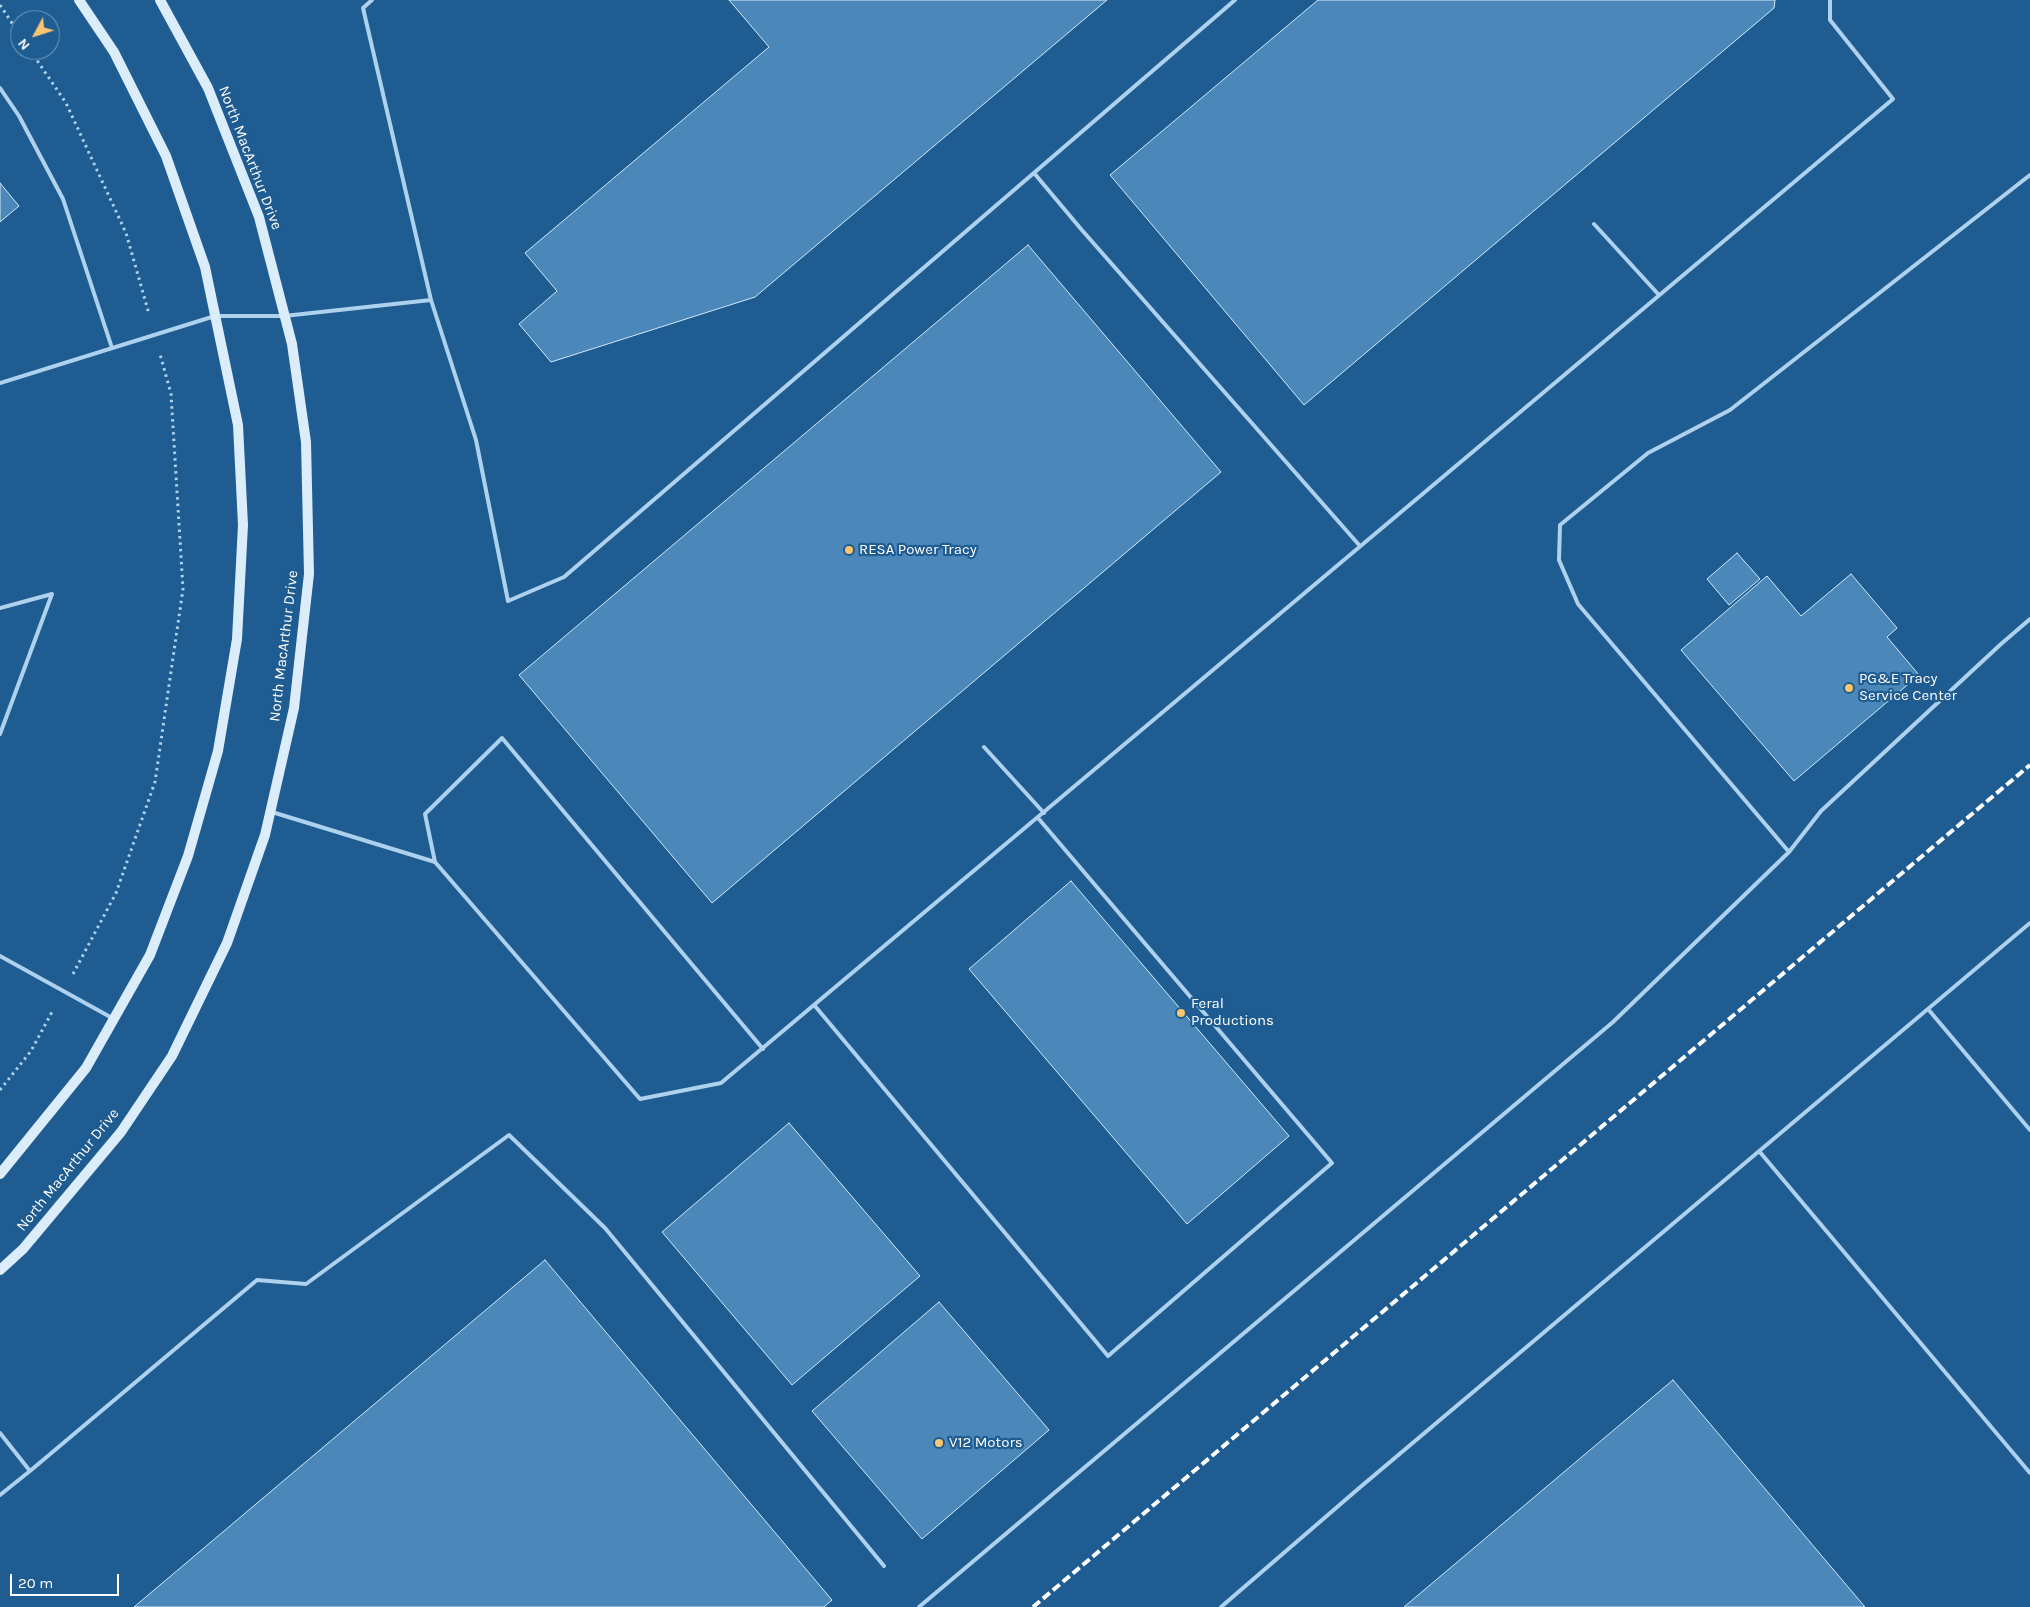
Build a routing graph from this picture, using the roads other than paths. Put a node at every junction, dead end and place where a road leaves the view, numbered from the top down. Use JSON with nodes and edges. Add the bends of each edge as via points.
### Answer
{"nodes":[{"id":1,"x":79,"y":0,"type":"edge"},
{"id":2,"x":160,"y":0,"type":"edge"},
{"id":3,"x":372,"y":0,"type":"edge"},
{"id":4,"x":1234,"y":0,"type":"edge"},
{"id":5,"x":1830,"y":0,"type":"edge"},
{"id":6,"x":0,"y":88,"type":"edge"},
{"id":7,"x":1034,"y":172,"type":"junction"},
{"id":8,"x":2030,"y":175,"type":"edge"},
{"id":9,"x":1594,"y":224,"type":"dead end"},
{"id":10,"x":1659,"y":296,"type":"junction"},
{"id":11,"x":431,"y":300,"type":"junction"},
{"id":12,"x":215,"y":316,"type":"junction"},
{"id":13,"x":284,"y":316,"type":"junction"},
{"id":14,"x":112,"y":348,"type":"junction"},
{"id":15,"x":0,"y":383,"type":"edge"},
{"id":16,"x":1360,"y":546,"type":"junction"},
{"id":17,"x":0,"y":608,"type":"edge"},
{"id":18,"x":2030,"y":620,"type":"edge"},
{"id":19,"x":0,"y":734,"type":"edge"},
{"id":20,"x":984,"y":747,"type":"dead end"},
{"id":21,"x":270,"y":812,"type":"junction"},
{"id":22,"x":1044,"y":813,"type":"junction"},
{"id":23,"x":1038,"y":818,"type":"junction"},
{"id":24,"x":1790,"y":852,"type":"junction"},
{"id":25,"x":434,"y":862,"type":"junction"},
{"id":26,"x":2030,"y":923,"type":"edge"},
{"id":27,"x":0,"y":956,"type":"edge"},
{"id":28,"x":815,"y":1006,"type":"junction"},
{"id":29,"x":1928,"y":1009,"type":"junction"},
{"id":30,"x":114,"y":1019,"type":"junction"},
{"id":31,"x":762,"y":1049,"type":"junction"},
{"id":32,"x":2030,"y":1130,"type":"edge"},
{"id":33,"x":1759,"y":1151,"type":"junction"},
{"id":34,"x":0,"y":1174,"type":"edge"},
{"id":35,"x":0,"y":1270,"type":"edge"},
{"id":36,"x":0,"y":1433,"type":"edge"},
{"id":37,"x":30,"y":1471,"type":"junction"},
{"id":38,"x":2030,"y":1473,"type":"edge"},
{"id":39,"x":0,"y":1495,"type":"edge"},
{"id":40,"x":884,"y":1566,"type":"dead end"},
{"id":41,"x":919,"y":1607,"type":"edge"},
{"id":42,"x":1221,"y":1607,"type":"edge"}],
"edges":[{"from":1,"to":12,"type":"main road","via":[[114,52],[166,156],[206,267]]},
{"from":2,"to":13,"type":"main road","name":"North MacArthur Drive","via":[[208,88],[252,198]]},
{"from":3,"to":11,"type":"lane","via":[[362,8]]},
{"from":4,"to":7,"type":"lane"},
{"from":5,"to":10,"type":"lane","via":[[1830,20],[1893,99]]},
{"from":6,"to":14,"type":"lane","via":[[19,116],[63,199]]},
{"from":7,"to":11,"type":"lane","via":[[564,577],[508,601],[476,440]]},
{"from":7,"to":16,"type":"lane"},
{"from":8,"to":24,"type":"lane","via":[[1730,410],[1648,453],[1560,525],[1559,560],[1578,604]]},
{"from":9,"to":10,"type":"lane"},
{"from":10,"to":16,"type":"lane"},
{"from":11,"to":13,"type":"lane"},
{"from":12,"to":13,"type":"lane"},
{"from":12,"to":14,"type":"lane"},
{"from":12,"to":30,"type":"main road","via":[[238,425],[244,525],[237,639],[218,750],[188,856],[150,955]]},
{"from":13,"to":21,"type":"main road","name":"North MacArthur Drive","via":[[292,344],[306,442],[309,574],[294,708]]},
{"from":14,"to":15,"type":"lane"},
{"from":16,"to":22,"type":"lane"},
{"from":17,"to":19,"type":"lane","via":[[52,594]]},
{"from":18,"to":24,"type":"lane","via":[[1821,811]]},
{"from":20,"to":22,"type":"lane"},
{"from":21,"to":25,"type":"lane"},
{"from":21,"to":35,"type":"main road","name":"North MacArthur Drive","via":[[227,943],[172,1056],[121,1132],[22,1249]]},
{"from":22,"to":23,"type":"lane"},
{"from":23,"to":28,"type":"lane"},
{"from":23,"to":28,"type":"lane","via":[[1332,1163],[1108,1356]]},
{"from":24,"to":41,"type":"lane","via":[[1613,1022]]},
{"from":25,"to":31,"type":"lane","via":[[640,1099],[721,1083]]},
{"from":25,"to":31,"type":"lane","via":[[424,814],[502,738]]},
{"from":26,"to":29,"type":"lane"},
{"from":27,"to":30,"type":"lane"},
{"from":28,"to":31,"type":"lane"},
{"from":29,"to":32,"type":"lane"},
{"from":29,"to":33,"type":"lane"},
{"from":30,"to":34,"type":"main road","via":[[86,1068]]},
{"from":33,"to":38,"type":"lane"},
{"from":33,"to":42,"type":"lane"},
{"from":36,"to":37,"type":"lane"},
{"from":37,"to":39,"type":"lane"},
{"from":37,"to":40,"type":"lane","via":[[256,1280],[306,1284],[509,1135],[605,1228]]}]}
